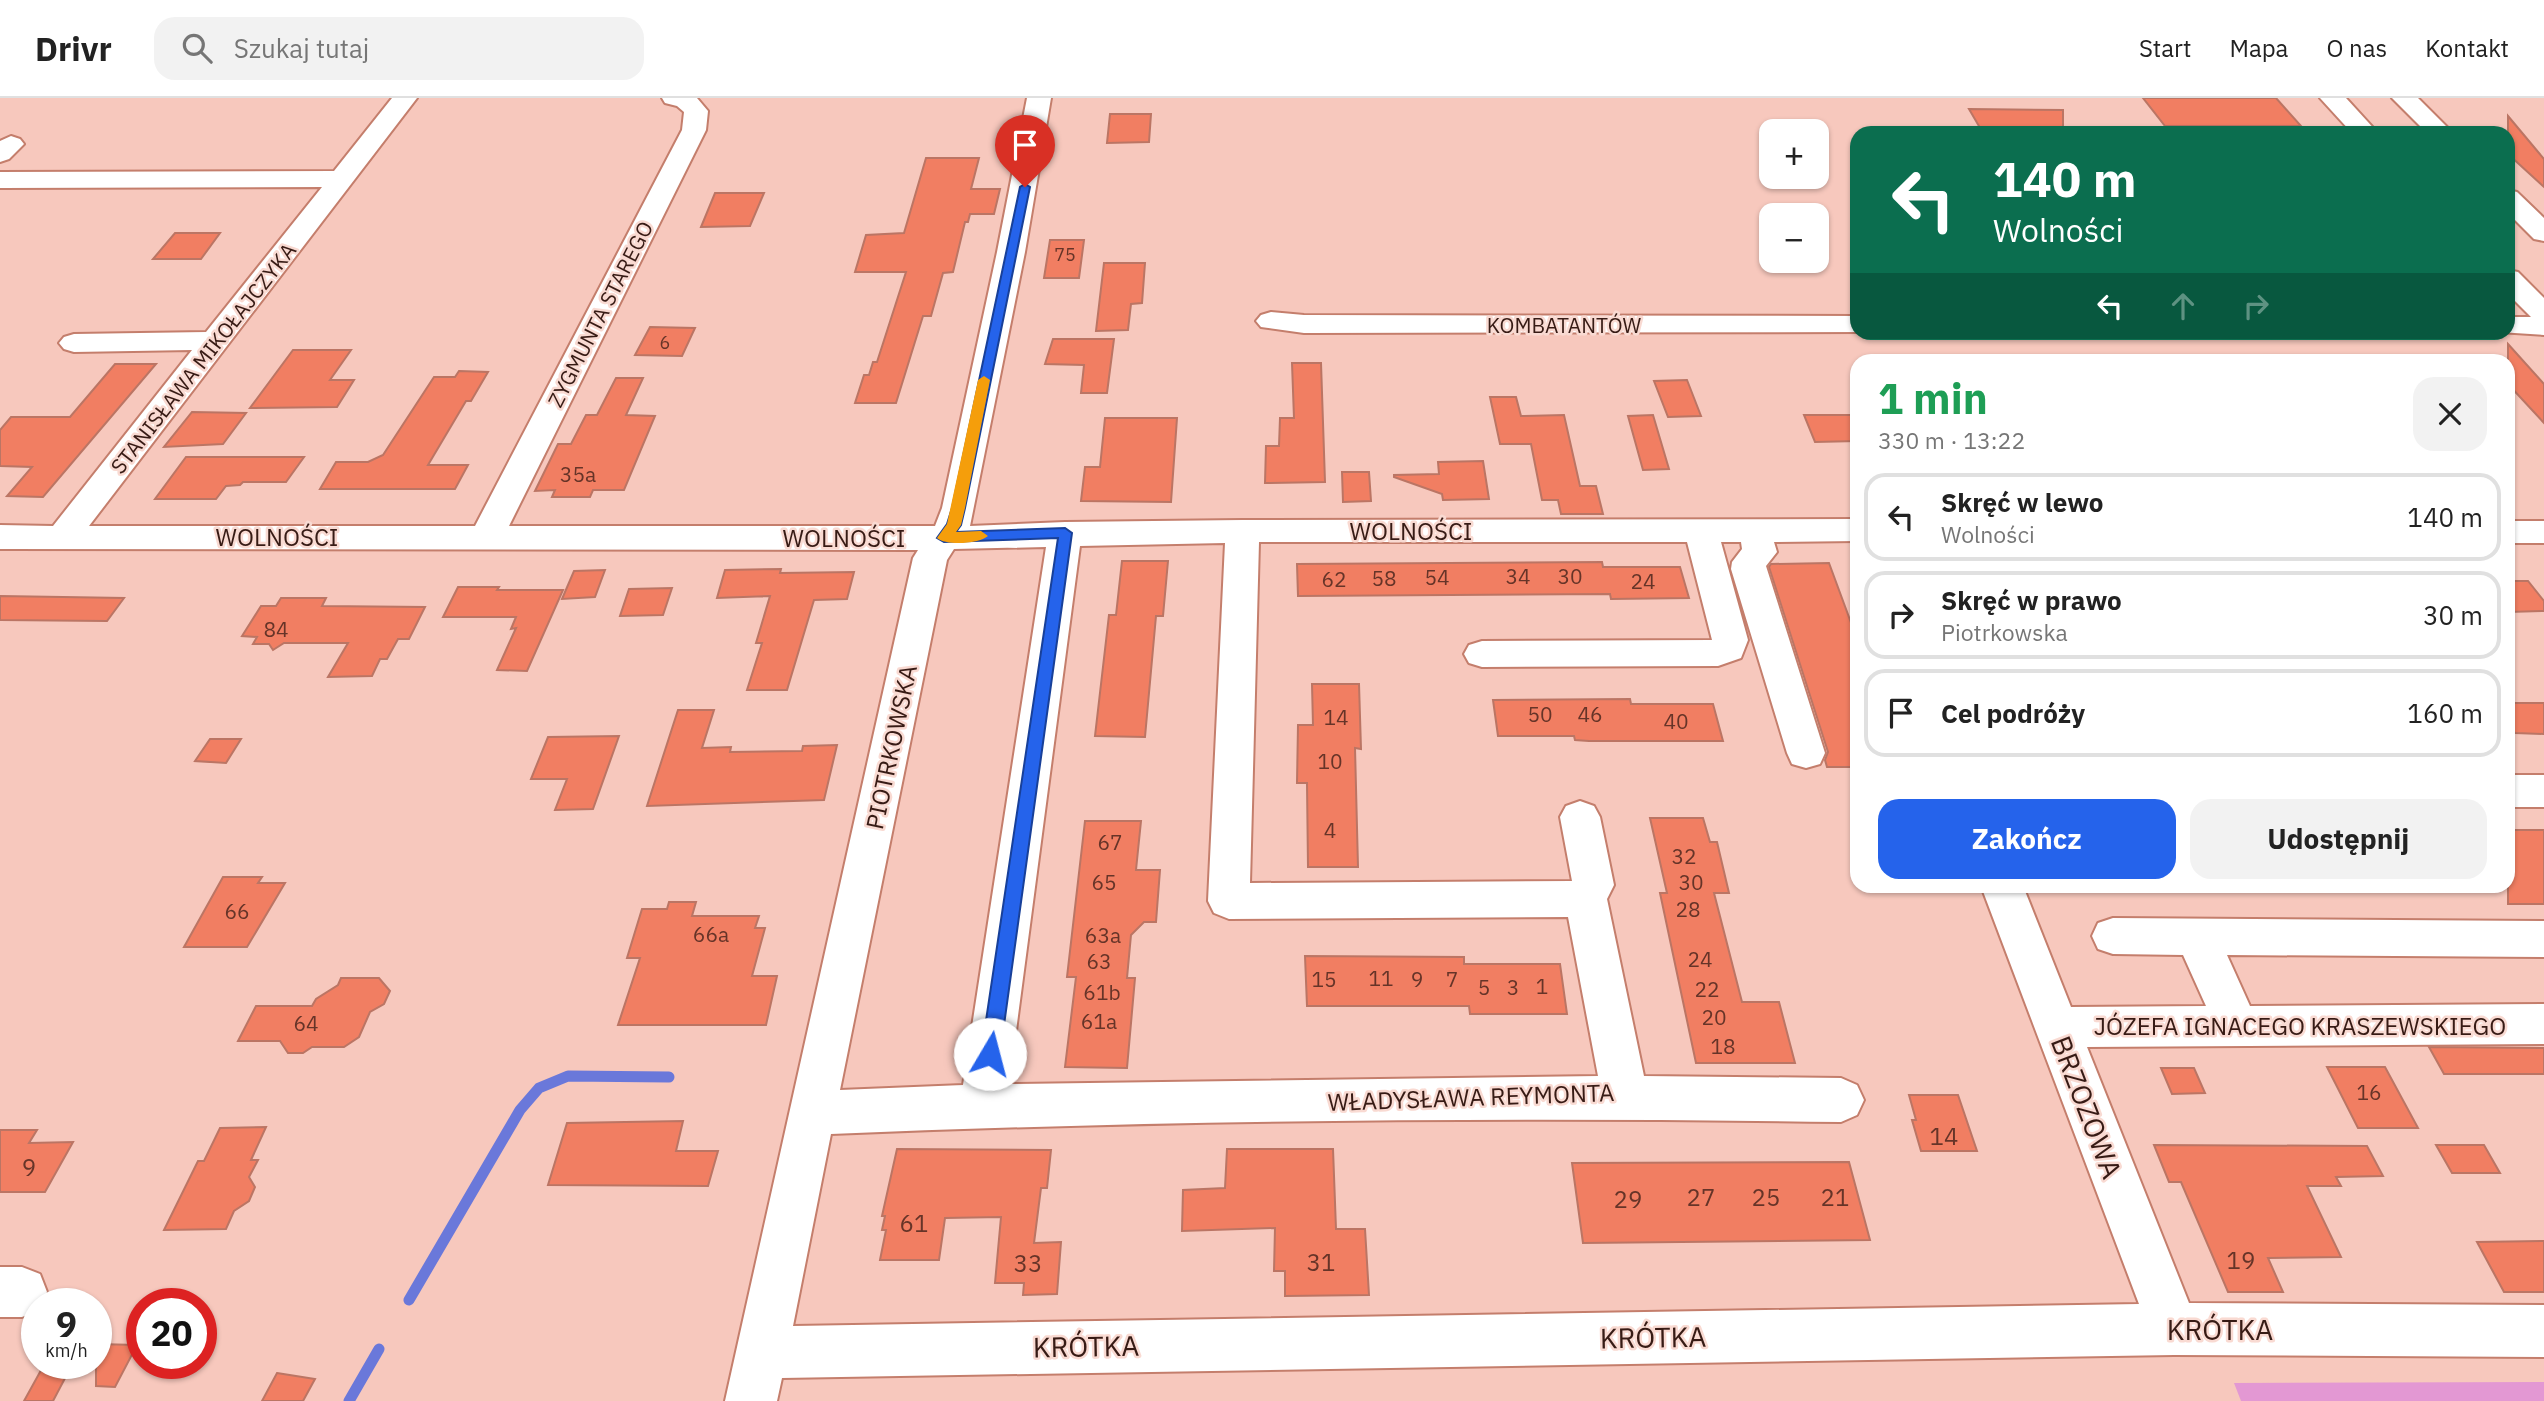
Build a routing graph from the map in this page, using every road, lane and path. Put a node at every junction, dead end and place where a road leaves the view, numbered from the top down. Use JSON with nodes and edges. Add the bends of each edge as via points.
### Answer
{"nodes":[{"id":1,"x":405,"y":98,"type":"edge"},
{"id":2,"x":674,"y":98,"type":"edge"},
{"id":3,"x":1039,"y":98,"type":"edge"},
{"id":4,"x":2332,"y":98,"type":"edge"},
{"id":5,"x":2404,"y":98,"type":"edge"},
{"id":6,"x":2359,"y":126,"type":"edge"},
{"id":7,"x":2434,"y":126,"type":"edge"},
{"id":8,"x":344,"y":179,"type":"junction"},
{"id":9,"x":0,"y":180,"type":"edge"},
{"id":10,"x":2515,"y":205,"type":"edge"},
{"id":11,"x":2544,"y":233,"type":"edge"},
{"id":12,"x":2515,"y":285,"type":"edge"},
{"id":13,"x":2544,"y":314,"type":"edge"},
{"id":14,"x":1270,"y":321,"type":"dead end"},
{"id":15,"x":1850,"y":325,"type":"edge"},
{"id":16,"x":2515,"y":326,"type":"edge"},
{"id":17,"x":2544,"y":326,"type":"edge"},
{"id":18,"x":216,"y":341,"type":"junction"},
{"id":19,"x":74,"y":343,"type":"dead end"},
{"id":20,"x":1850,"y":530,"type":"edge"},
{"id":21,"x":1242,"y":531,"type":"junction"},
{"id":22,"x":1701,"y":531,"type":"junction"},
{"id":23,"x":1755,"y":531,"type":"junction"},
{"id":24,"x":2515,"y":532,"type":"edge"},
{"id":25,"x":2544,"y":532,"type":"edge"},
{"id":26,"x":1065,"y":533,"type":"junction"},
{"id":27,"x":0,"y":537,"type":"edge"},
{"id":28,"x":62,"y":537,"type":"junction"},
{"id":29,"x":486,"y":538,"type":"junction"},
{"id":30,"x":944,"y":538,"type":"junction"},
{"id":31,"x":1482,"y":654,"type":"dead end"},
{"id":32,"x":1806,"y":752,"type":"dead end"},
{"id":33,"x":2515,"y":791,"type":"edge"},
{"id":34,"x":2544,"y":791,"type":"edge"},
{"id":35,"x":1580,"y":817,"type":"dead end"},
{"id":36,"x":2005,"y":893,"type":"edge"},
{"id":37,"x":1586,"y":899,"type":"junction"},
{"id":38,"x":2113,"y":936,"type":"dead end"},
{"id":39,"x":2197,"y":937,"type":"junction"},
{"id":40,"x":2544,"y":939,"type":"edge"},
{"id":41,"x":2544,"y":1024,"type":"edge"},
{"id":42,"x":2056,"y":1027,"type":"junction"},
{"id":43,"x":2237,"y":1027,"type":"junction"},
{"id":44,"x":1625,"y":1097,"type":"junction"},
{"id":45,"x":1841,"y":1100,"type":"dead end"},
{"id":46,"x":982,"y":1107,"type":"junction"},
{"id":47,"x":813,"y":1113,"type":"junction"},
{"id":48,"x":2174,"y":1329,"type":"junction"},
{"id":49,"x":2544,"y":1331,"type":"edge"},
{"id":50,"x":762,"y":1352,"type":"junction"},
{"id":51,"x":751,"y":1401,"type":"edge"}],
"edges":[{"from":1,"to":8,"type":"street","name":"STANISŁAWA MIKOŁAJCZYKA"},
{"from":2,"to":29,"type":"street","name":"ZYGMUNTA STAREGO","via":[[685,100],[696,111],[694,130]]},
{"from":3,"to":30,"type":"street","name":"PIOTRKOWSKA","via":[[1018,225],[958,508],[954,525]]},
{"from":4,"to":6,"type":"street"},
{"from":5,"to":7,"type":"street"},
{"from":8,"to":9,"type":"street"},
{"from":8,"to":18,"type":"street","name":"STANISŁAWA MIKOŁAJCZYKA"},
{"from":10,"to":11,"type":"street"},
{"from":12,"to":13,"type":"street"},
{"from":14,"to":15,"type":"street","name":"KOMBATANTÓW"},
{"from":16,"to":17,"type":"street"},
{"from":18,"to":19,"type":"street"},
{"from":18,"to":28,"type":"street","name":"STANISŁAWA MIKOŁAJCZYKA"},
{"from":20,"to":23,"type":"street","name":"WOLNOŚCI"},
{"from":21,"to":22,"type":"street","name":"WOLNOŚCI"},
{"from":21,"to":26,"type":"street","name":"WOLNOŚCI"},
{"from":21,"to":37,"type":"street","via":[[1229,901]]},
{"from":22,"to":23,"type":"street","name":"WOLNOŚCI"},
{"from":22,"to":31,"type":"street","via":[[1730,640],[1727,649],[1718,653]]},
{"from":23,"to":32,"type":"street","via":[[1760,552],[1748,569]]},
{"from":24,"to":25,"type":"street"},
{"from":26,"to":30,"type":"street","name":"WOLNOŚCI"},
{"from":26,"to":46,"type":"street"},
{"from":27,"to":28,"type":"street","name":"WOLNOŚCI"},
{"from":28,"to":29,"type":"street","name":"WOLNOŚCI"},
{"from":29,"to":30,"type":"street","name":"WOLNOŚCI"},
{"from":30,"to":47,"type":"street","name":"PIOTRKOWSKA","via":[[930,558]]},
{"from":33,"to":34,"type":"street"},
{"from":35,"to":37,"type":"street","name":"WŁADYSŁAWA REYMONTA","via":[[1593,885]]},
{"from":36,"to":42,"type":"street","name":"BRZOZOWA"},
{"from":37,"to":44,"type":"street","name":"WŁADYSŁAWA REYMONTA"},
{"from":38,"to":39,"type":"street"},
{"from":39,"to":40,"type":"street"},
{"from":39,"to":43,"type":"street"},
{"from":41,"to":43,"type":"street","name":"JÓZEFA IGNACEGO KRASZEWSKIEGO"},
{"from":42,"to":43,"type":"street","name":"JÓZEFA IGNACEGO KRASZEWSKIEGO"},
{"from":42,"to":48,"type":"street","name":"BRZOZOWA"},
{"from":44,"to":45,"type":"street"},
{"from":44,"to":46,"type":"street","name":"WŁADYSŁAWA REYMONTA"},
{"from":46,"to":47,"type":"street","name":"WŁADYSŁAWA REYMONTA"},
{"from":47,"to":50,"type":"street","name":"PIOTRKOWSKA"},
{"from":48,"to":49,"type":"street","name":"KRÓTKA"},
{"from":48,"to":50,"type":"street","name":"KRÓTKA"},
{"from":50,"to":51,"type":"street","name":"PIOTRKOWSKA"}]}
